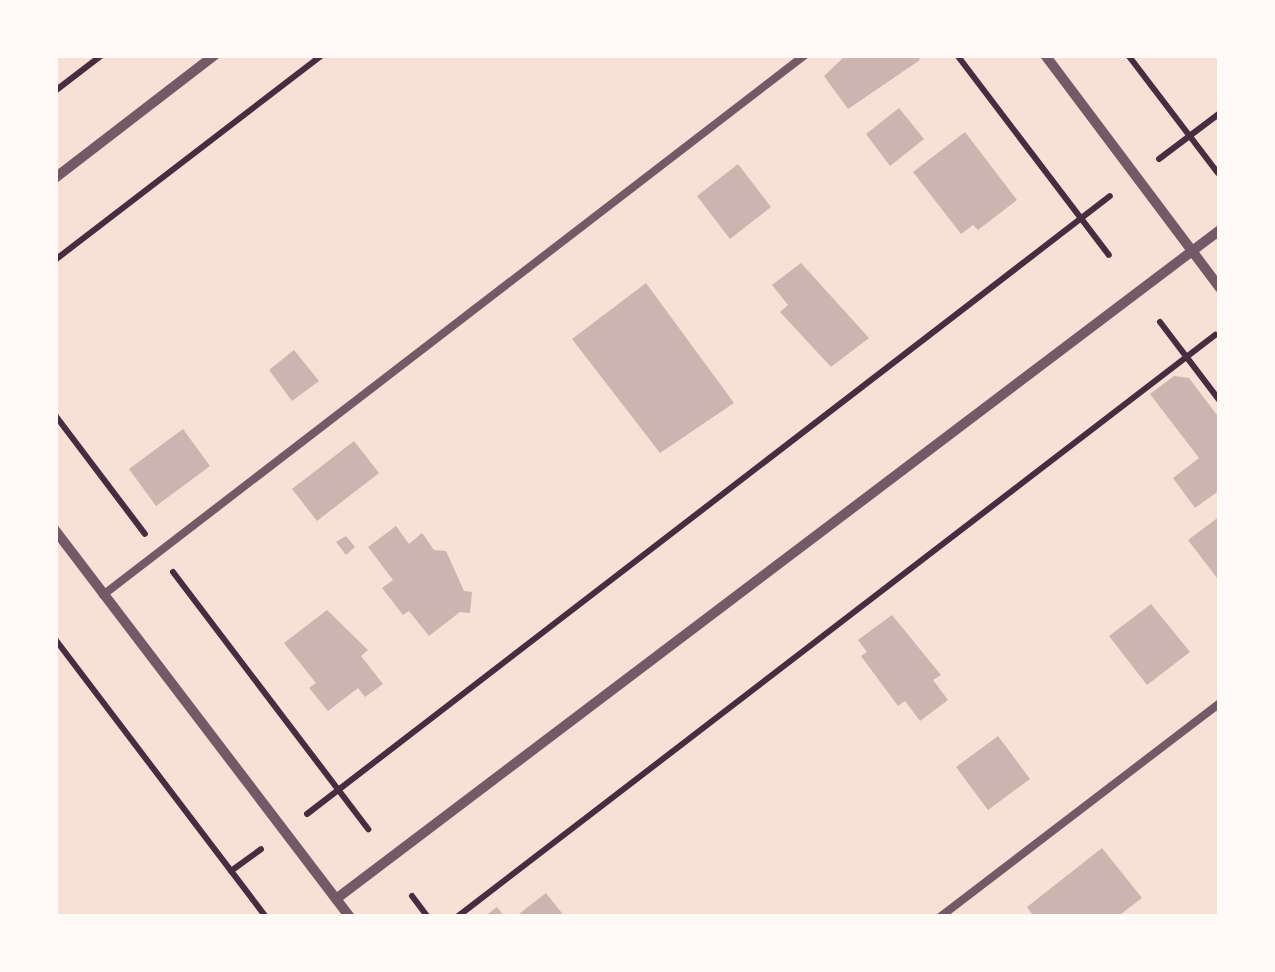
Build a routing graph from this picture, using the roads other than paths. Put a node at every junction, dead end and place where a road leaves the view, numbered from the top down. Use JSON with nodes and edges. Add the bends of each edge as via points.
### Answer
{"nodes":[{"id":1,"x":215,"y":55,"type":"edge"},
{"id":2,"x":805,"y":55,"type":"edge"},
{"id":3,"x":1045,"y":55,"type":"edge"},
{"id":4,"x":55,"y":178,"type":"edge"},
{"id":5,"x":1220,"y":230,"type":"edge"},
{"id":6,"x":1192,"y":251,"type":"junction"},
{"id":7,"x":1220,"y":288,"type":"edge"},
{"id":8,"x":55,"y":530,"type":"edge"},
{"id":9,"x":103,"y":594,"type":"junction"},
{"id":10,"x":1220,"y":703,"type":"edge"},
{"id":11,"x":336,"y":899,"type":"junction"},
{"id":12,"x":350,"y":917,"type":"edge"},
{"id":13,"x":940,"y":917,"type":"edge"}],
"edges":[{"from":1,"to":4,"type":"street"},
{"from":2,"to":9,"type":"lane"},
{"from":3,"to":6,"type":"street"},
{"from":5,"to":6,"type":"street"},
{"from":6,"to":7,"type":"street"},
{"from":6,"to":11,"type":"street"},
{"from":8,"to":9,"type":"street"},
{"from":9,"to":11,"type":"street"},
{"from":10,"to":13,"type":"lane"},
{"from":11,"to":12,"type":"street"}]}
